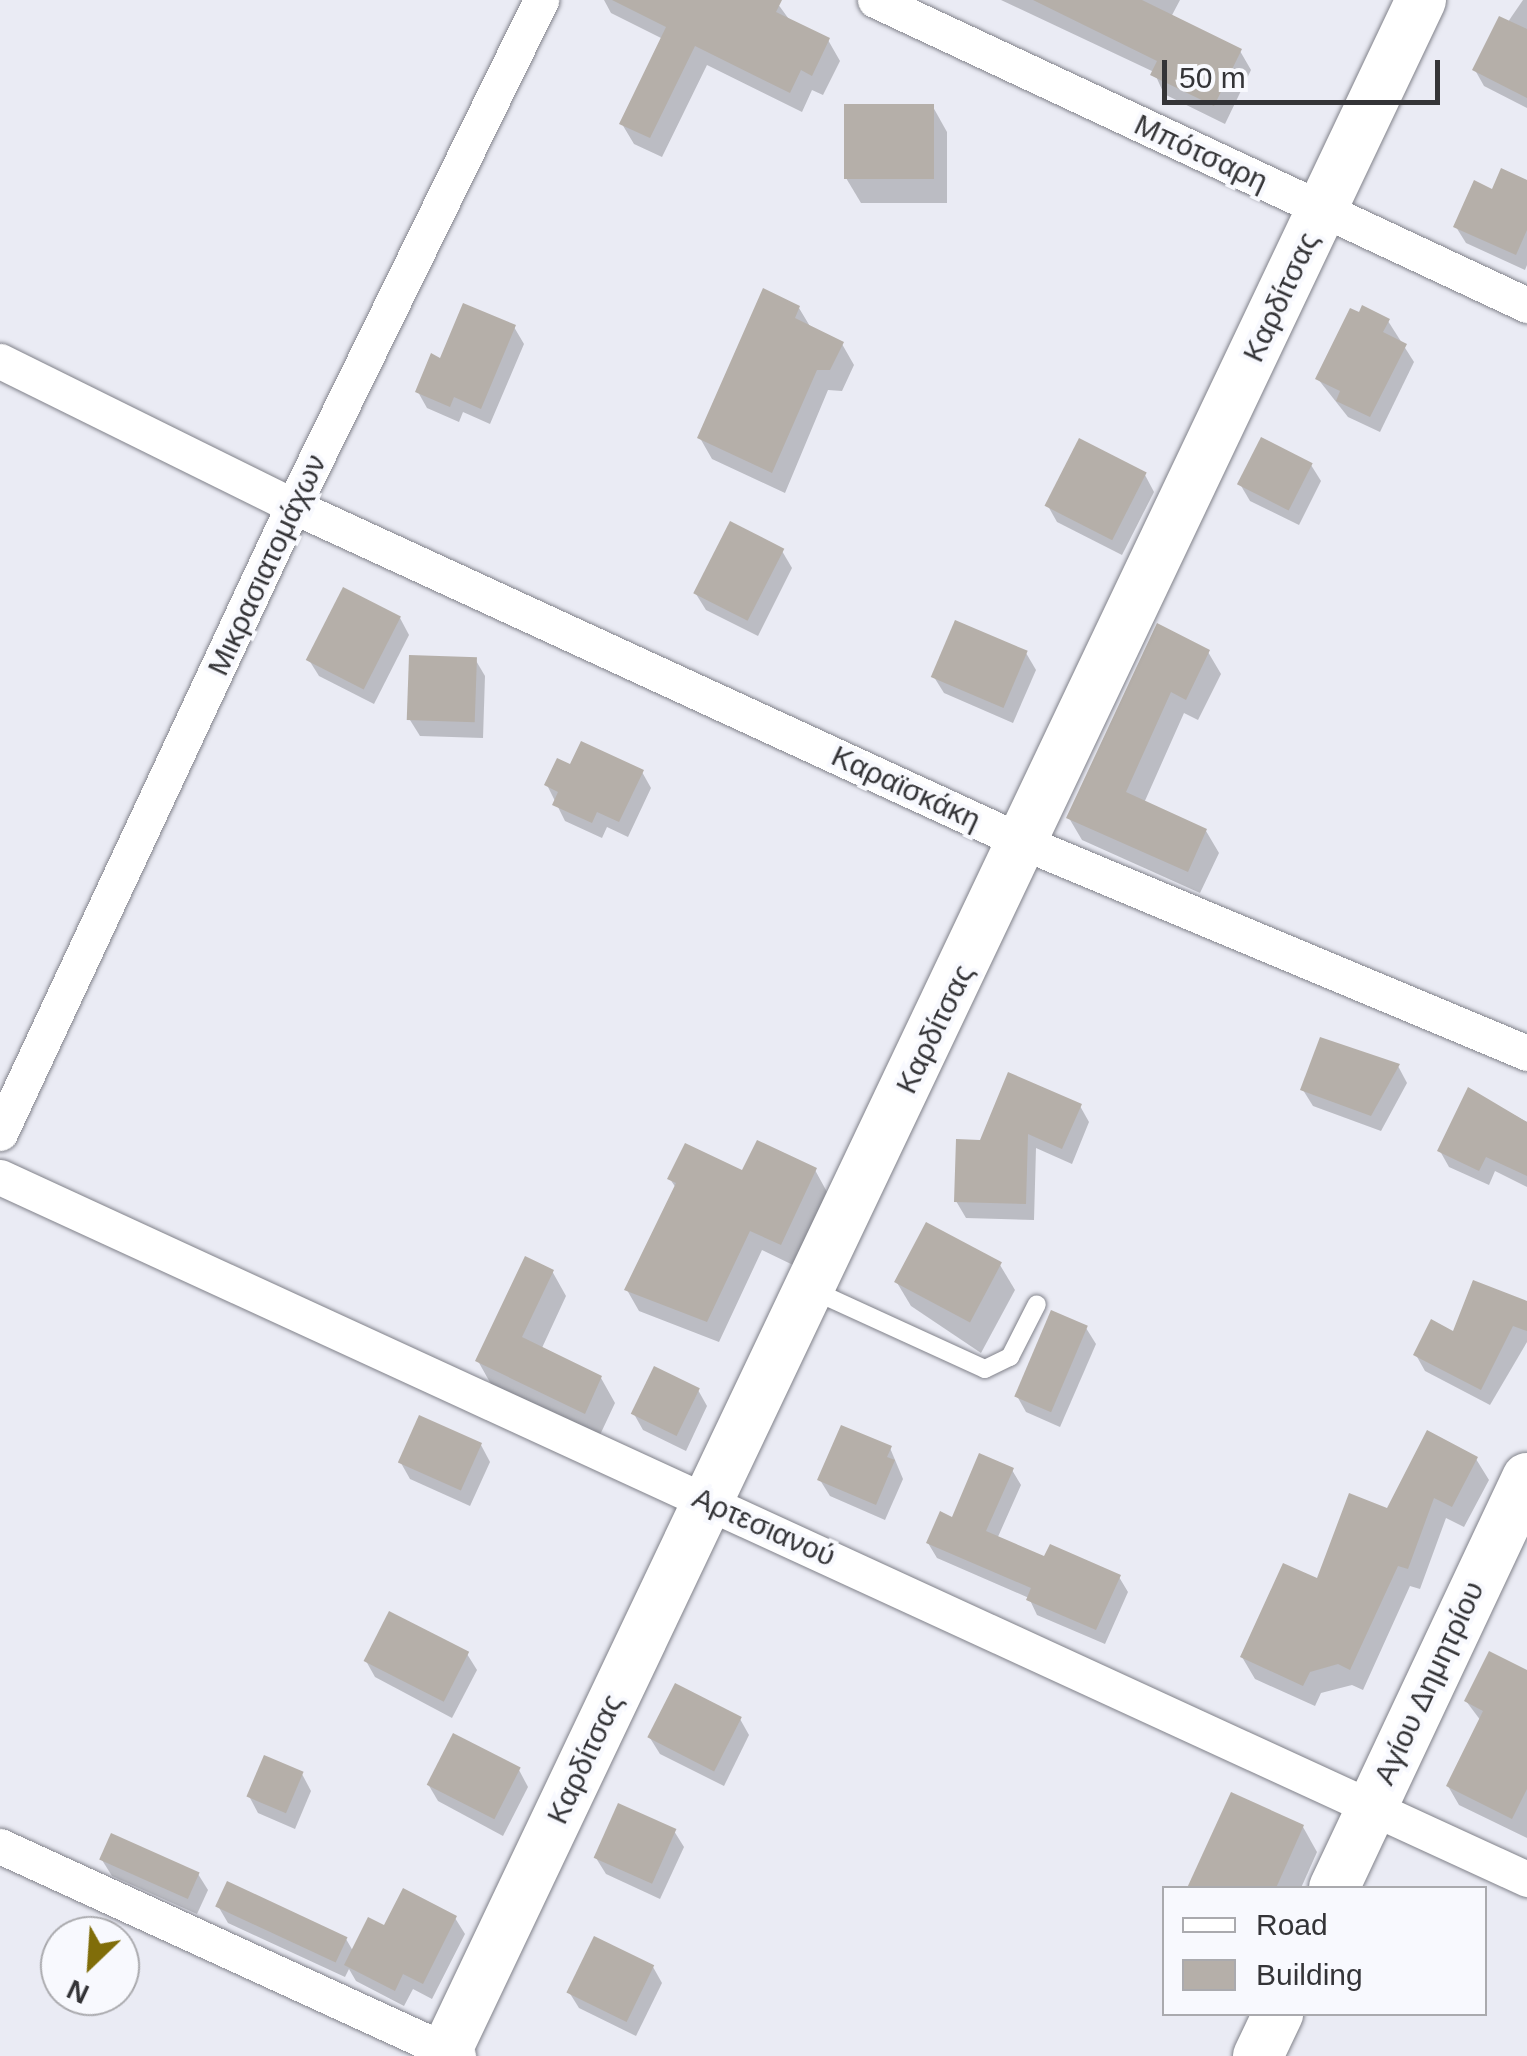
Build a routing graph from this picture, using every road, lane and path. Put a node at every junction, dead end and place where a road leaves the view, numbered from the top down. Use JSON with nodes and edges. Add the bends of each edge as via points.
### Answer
{"nodes":[{"id":1,"x":541,"y":0,"type":"edge"},
{"id":2,"x":875,"y":0,"type":"edge"},
{"id":3,"x":1421,"y":0,"type":"edge"},
{"id":4,"x":1322,"y":210,"type":"junction"},
{"id":5,"x":1527,"y":306,"type":"edge"},
{"id":6,"x":0,"y":361,"type":"edge"},
{"id":7,"x":293,"y":506,"type":"junction"},
{"id":8,"x":1024,"y":842,"type":"junction"},
{"id":9,"x":1527,"y":1053,"type":"edge"},
{"id":10,"x":0,"y":1133,"type":"edge"},
{"id":11,"x":0,"y":1177,"type":"edge"},
{"id":12,"x":810,"y":1288,"type":"junction"},
{"id":13,"x":1037,"y":1304,"type":"dead end"},
{"id":14,"x":1527,"y":1478,"type":"edge"},
{"id":15,"x":707,"y":1501,"type":"junction"},
{"id":16,"x":1372,"y":1803,"type":"junction"},
{"id":17,"x":0,"y":1846,"type":"edge"},
{"id":18,"x":1527,"y":1879,"type":"edge"},
{"id":19,"x":1335,"y":1886,"type":"edge"},
{"id":20,"x":1277,"y":2016,"type":"edge"},
{"id":21,"x":450,"y":2054,"type":"edge"},
{"id":22,"x":1258,"y":2056,"type":"edge"}],
"edges":[{"from":1,"to":7,"type":"street","name":"Μικρασιατομάχων"},
{"from":2,"to":4,"type":"street","name":"Μπότσαρη"},
{"from":3,"to":4,"type":"street","name":"Καρδίτσας"},
{"from":4,"to":5,"type":"street","name":"Μπότσαρη"},
{"from":4,"to":8,"type":"street","name":"Καρδίτσας"},
{"from":6,"to":7,"type":"street","name":"Καραϊσκάκη"},
{"from":7,"to":8,"type":"street","name":"Καραϊσκάκη"},
{"from":7,"to":10,"type":"street","name":"Μικρασιατομάχων"},
{"from":8,"to":9,"type":"street","name":"Καραϊσκάκη"},
{"from":8,"to":12,"type":"street","name":"Καρδίτσας"},
{"from":11,"to":15,"type":"street","name":"Αρτεσιανού"},
{"from":12,"to":13,"type":"lane","via":[[985,1370],[1010,1357]]},
{"from":12,"to":15,"type":"street","name":"Καρδίτσας"},
{"from":14,"to":16,"type":"street","name":"Αγίου Δημητρίου"},
{"from":15,"to":16,"type":"street","name":"Αρτεσιανού"},
{"from":15,"to":21,"type":"street","name":"Καρδίτσας"},
{"from":16,"to":18,"type":"street","name":"Αρτεσιανού"},
{"from":16,"to":19,"type":"street","name":"Αγίου Δημητρίου"},
{"from":17,"to":21,"type":"street"},
{"from":20,"to":22,"type":"street"}]}
